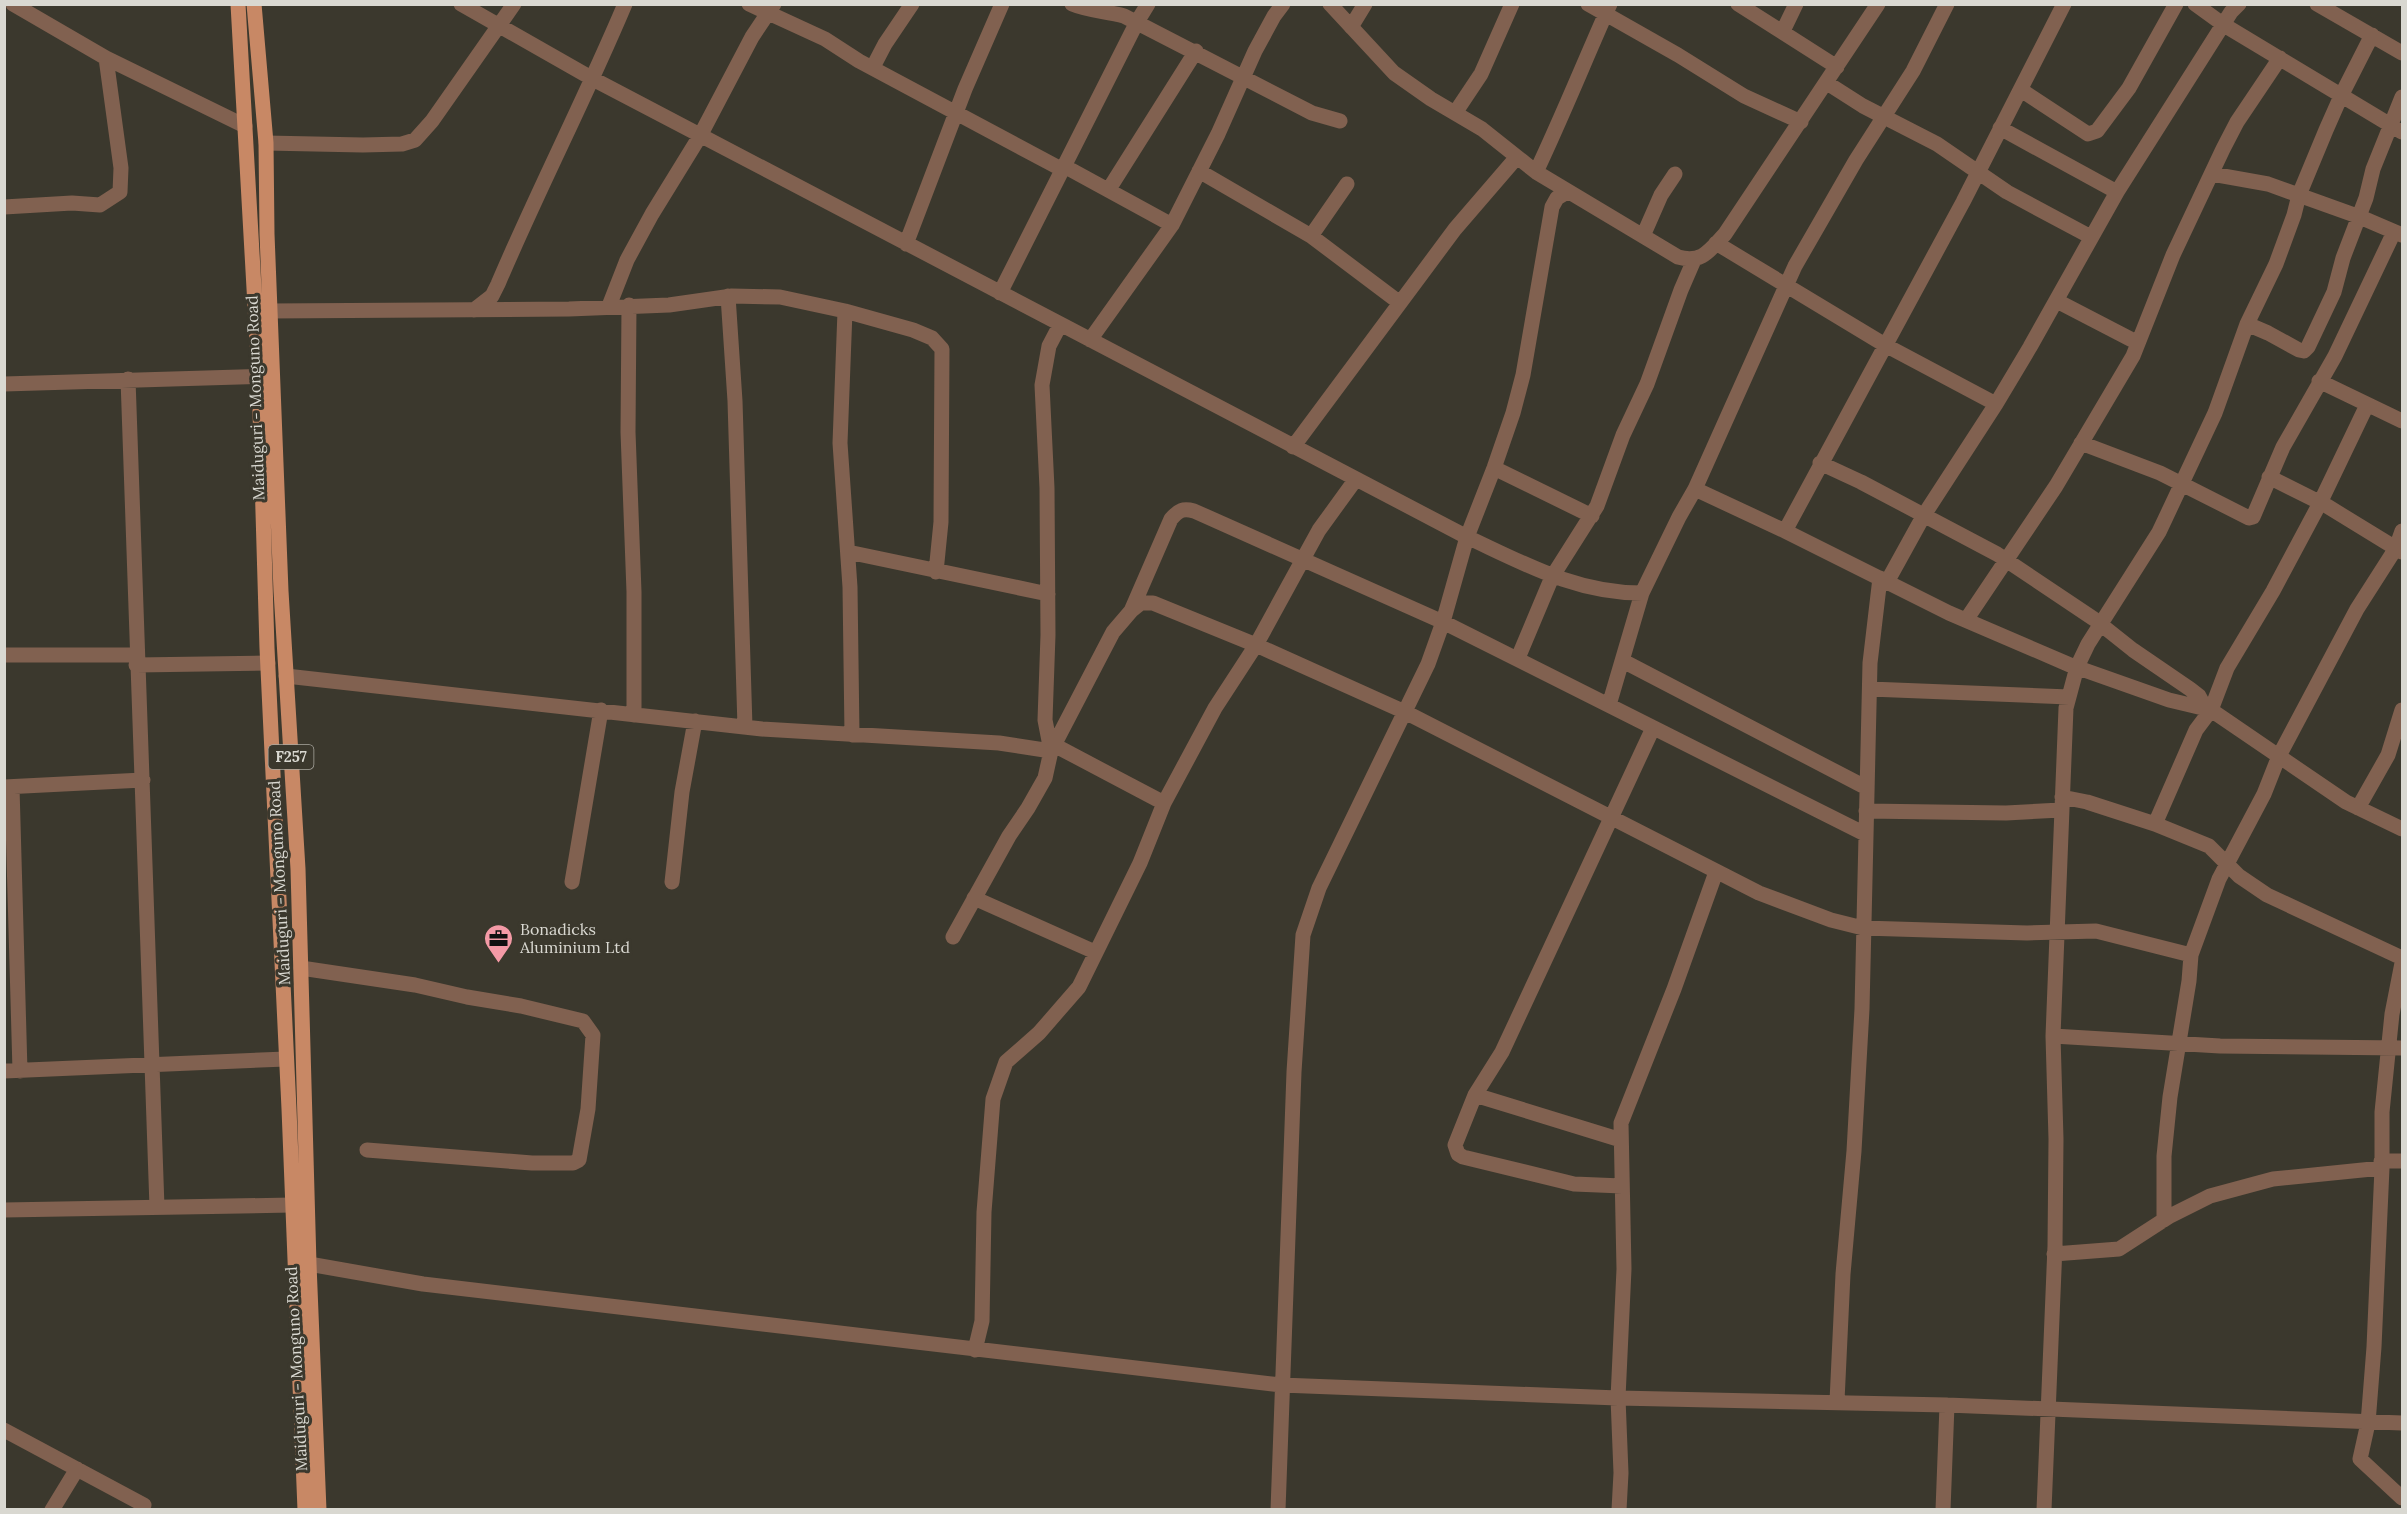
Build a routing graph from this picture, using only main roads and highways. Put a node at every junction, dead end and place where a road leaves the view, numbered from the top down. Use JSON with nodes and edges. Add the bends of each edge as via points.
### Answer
{"nodes":[{"id":1,"x":238,"y":4,"type":"edge"},
{"id":2,"x":254,"y":4,"type":"edge"},
{"id":3,"x":265,"y":376,"type":"junction"},
{"id":4,"x":305,"y":1509,"type":"edge"},
{"id":5,"x":320,"y":1509,"type":"edge"}],
"edges":[{"from":1,"to":3,"type":"main road","name":"Maiduguri - Monguno Road","number":"F257"},
{"from":2,"to":3,"type":"main road","name":"Maiduguri - Monguno Road","number":"F257","via":[[266,143],[269,311]]},
{"from":3,"to":4,"type":"main road","name":"Maiduguri - Monguno Road","number":"F257","via":[[268,663]]},
{"from":3,"to":5,"type":"main road","name":"Maiduguri - Monguno Road","number":"F257","via":[[301,968]]}]}
